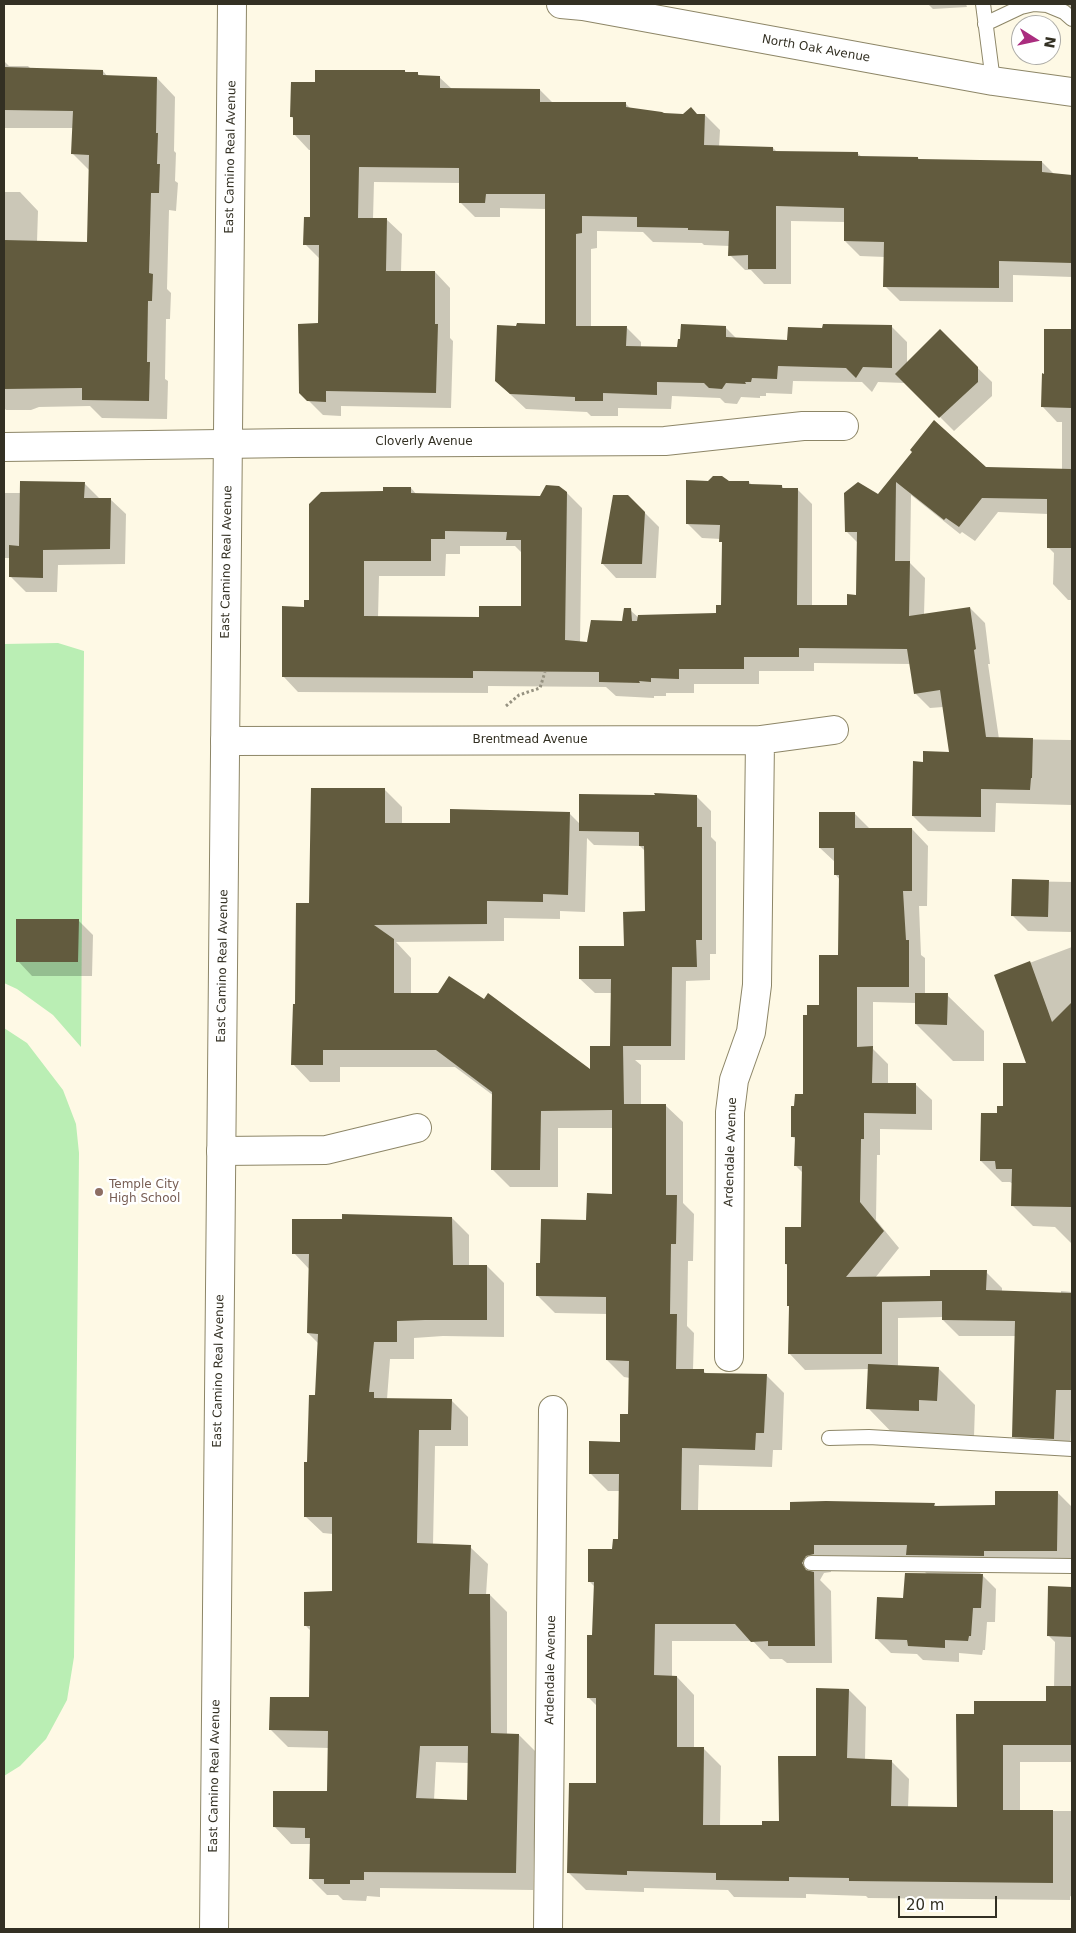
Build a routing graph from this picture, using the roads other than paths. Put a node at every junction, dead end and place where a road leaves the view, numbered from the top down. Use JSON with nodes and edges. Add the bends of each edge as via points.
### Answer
{"nodes":[{"id":1,"x":232,"y":4,"type":"edge"},
{"id":2,"x":576,"y":4,"type":"edge"},
{"id":3,"x":983,"y":4,"type":"edge"},
{"id":4,"x":1072,"y":19,"type":"edge"},
{"id":5,"x":985,"y":24,"type":"junction"},
{"id":6,"x":993,"y":81,"type":"junction"},
{"id":7,"x":1072,"y":92,"type":"edge"},
{"id":8,"x":844,"y":426,"type":"dead end"},
{"id":9,"x":228,"y":445,"type":"junction"},
{"id":10,"x":4,"y":447,"type":"edge"},
{"id":11,"x":834,"y":730,"type":"dead end"},
{"id":12,"x":760,"y":740,"type":"junction"},
{"id":13,"x":225,"y":741,"type":"junction"},
{"id":14,"x":417,"y":1128,"type":"dead end"},
{"id":15,"x":221,"y":1151,"type":"junction"},
{"id":16,"x":729,"y":1357,"type":"dead end"},
{"id":17,"x":554,"y":1410,"type":"dead end"},
{"id":18,"x":829,"y":1438,"type":"dead end"},
{"id":19,"x":1072,"y":1449,"type":"edge"},
{"id":20,"x":812,"y":1562,"type":"dead end"},
{"id":21,"x":1072,"y":1566,"type":"edge"},
{"id":22,"x":214,"y":1929,"type":"edge"},
{"id":23,"x":548,"y":1929,"type":"edge"}],
"edges":[{"from":1,"to":9,"type":"street","name":"East Camino Real Avenue"},
{"from":2,"to":6,"type":"street","name":"North Oak Avenue"},
{"from":3,"to":5,"type":"lane"},
{"from":4,"to":5,"type":"lane","via":[[1047,5],[1034,4]]},
{"from":5,"to":6,"type":"lane"},
{"from":6,"to":7,"type":"street","name":"North Oak Avenue"},
{"from":8,"to":9,"type":"street","name":"Cloverly Avenue","via":[[803,426],[665,441]]},
{"from":9,"to":10,"type":"street","name":"Cloverly Avenue"},
{"from":9,"to":13,"type":"street","name":"East Camino Real Avenue"},
{"from":11,"to":12,"type":"street","name":"Brentmead Avenue"},
{"from":12,"to":13,"type":"street","name":"Brentmead Avenue"},
{"from":12,"to":16,"type":"street","name":"Ardendale Avenue","via":[[757,985],[751,1032],[734,1080],[730,1112]]},
{"from":13,"to":15,"type":"street","name":"East Camino Real Avenue"},
{"from":14,"to":15,"type":"street","via":[[326,1150]]},
{"from":15,"to":22,"type":"street","name":"East Camino Real Avenue"},
{"from":17,"to":23,"type":"street","name":"Ardendale Avenue"},
{"from":18,"to":19,"type":"lane","via":[[869,1437]]},
{"from":20,"to":21,"type":"lane"}]}
